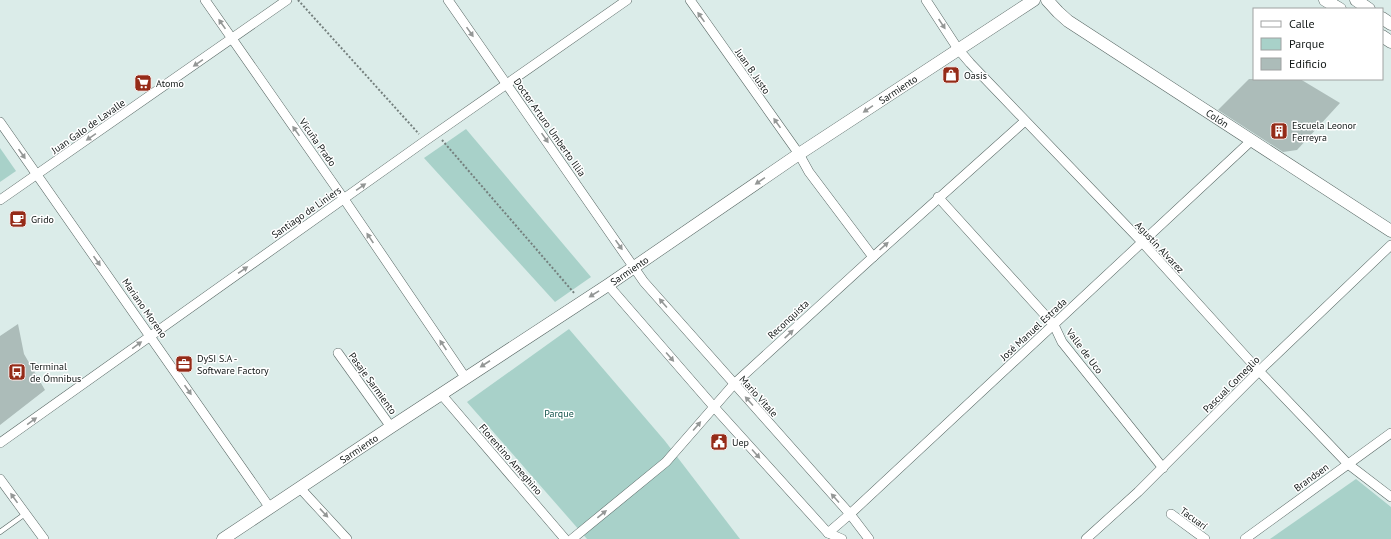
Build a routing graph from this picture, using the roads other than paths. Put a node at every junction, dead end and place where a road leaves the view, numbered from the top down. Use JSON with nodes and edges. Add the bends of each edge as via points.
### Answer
{"nodes":[{"id":1,"x":205,"y":0,"type":"edge"},
{"id":2,"x":287,"y":0,"type":"edge"},
{"id":3,"x":448,"y":0,"type":"edge"},
{"id":4,"x":627,"y":0,"type":"edge"},
{"id":5,"x":690,"y":0,"type":"edge"},
{"id":6,"x":926,"y":0,"type":"edge"},
{"id":7,"x":1034,"y":0,"type":"edge"},
{"id":8,"x":1048,"y":0,"type":"edge"},
{"id":9,"x":1325,"y":0,"type":"edge"},
{"id":10,"x":1356,"y":0,"type":"edge"},
{"id":11,"x":1338,"y":8,"type":"edge"},
{"id":12,"x":1368,"y":8,"type":"edge"},
{"id":13,"x":232,"y":39,"type":"junction"},
{"id":14,"x":958,"y":49,"type":"junction"},
{"id":15,"x":507,"y":85,"type":"junction"},
{"id":16,"x":1026,"y":121,"type":"junction"},
{"id":17,"x":0,"y":122,"type":"edge"},
{"id":18,"x":1252,"y":140,"type":"junction"},
{"id":19,"x":799,"y":154,"type":"junction"},
{"id":20,"x":36,"y":175,"type":"junction"},
{"id":21,"x":938,"y":197,"type":"junction"},
{"id":22,"x":344,"y":199,"type":"junction"},
{"id":23,"x":0,"y":200,"type":"edge"},
{"id":24,"x":1391,"y":231,"type":"edge"},
{"id":25,"x":1142,"y":242,"type":"junction"},
{"id":26,"x":1391,"y":245,"type":"edge"},
{"id":27,"x":873,"y":256,"type":"junction"},
{"id":28,"x":634,"y":266,"type":"junction"},
{"id":29,"x":608,"y":285,"type":"junction"},
{"id":30,"x":1054,"y":325,"type":"junction"},
{"id":31,"x":151,"y":336,"type":"junction"},
{"id":32,"x":338,"y":353,"type":"dead end"},
{"id":33,"x":1259,"y":371,"type":"junction"},
{"id":34,"x":465,"y":377,"type":"junction"},
{"id":35,"x":734,"y":384,"type":"junction"},
{"id":36,"x":441,"y":394,"type":"junction"},
{"id":37,"x":714,"y":407,"type":"junction"},
{"id":38,"x":391,"y":426,"type":"junction"},
{"id":39,"x":1391,"y":433,"type":"edge"},
{"id":40,"x":0,"y":444,"type":"edge"},
{"id":41,"x":1348,"y":464,"type":"junction"},
{"id":42,"x":1163,"y":468,"type":"junction"},
{"id":43,"x":0,"y":479,"type":"edge"},
{"id":44,"x":300,"y":488,"type":"junction"},
{"id":45,"x":1391,"y":497,"type":"edge"},
{"id":46,"x":270,"y":508,"type":"junction"},
{"id":47,"x":26,"y":514,"type":"junction"},
{"id":48,"x":850,"y":514,"type":"junction"},
{"id":49,"x":1171,"y":514,"type":"dead end"},
{"id":50,"x":0,"y":532,"type":"edge"},
{"id":51,"x":828,"y":534,"type":"junction"},
{"id":52,"x":44,"y":539,"type":"edge"},
{"id":53,"x":224,"y":539,"type":"edge"},
{"id":54,"x":347,"y":539,"type":"edge"},
{"id":55,"x":565,"y":539,"type":"edge"},
{"id":56,"x":572,"y":539,"type":"edge"},
{"id":57,"x":842,"y":539,"type":"edge"},
{"id":58,"x":868,"y":539,"type":"edge"},
{"id":59,"x":1086,"y":539,"type":"edge"},
{"id":60,"x":1205,"y":539,"type":"edge"},
{"id":61,"x":1245,"y":539,"type":"edge"}],
"edges":[{"from":13,"to":1,"type":"street","name":"Vicuña Prado","one_way":true},
{"from":2,"to":13,"type":"street","name":"Juan Galo de Lavalle"},
{"from":3,"to":15,"type":"street","name":"Doctor Arturo Umberto Illia","one_way":true},
{"from":4,"to":15,"type":"street","name":"Santiago de Liniers"},
{"from":19,"to":5,"type":"street","name":"Juan B. Justo","one_way":true},
{"from":6,"to":14,"type":"street","name":"Agustín Alvarez","one_way":true},
{"from":7,"to":14,"type":"street","name":"Sarmiento"},
{"from":8,"to":18,"type":"street","name":"Colón","via":[[1068,21]]},
{"from":9,"to":11,"type":"street"},
{"from":10,"to":12,"type":"street"},
{"from":13,"to":20,"type":"street","name":"Juan Galo de Lavalle","one_way":true},
{"from":22,"to":13,"type":"street","name":"Vicuña Prado","one_way":true},
{"from":14,"to":16,"type":"street","name":"Agustín Alvarez"},
{"from":14,"to":19,"type":"street","name":"Sarmiento","one_way":true},
{"from":22,"to":15,"type":"street","name":"Santiago de Liniers","one_way":true},
{"from":15,"to":28,"type":"street","name":"Doctor Arturo Umberto Illia","one_way":true},
{"from":16,"to":21,"type":"street","name":"Reconquista"},
{"from":16,"to":25,"type":"street","name":"Agustín Alvarez"},
{"from":17,"to":20,"type":"street","name":"Mariano Moreno","one_way":true},
{"from":18,"to":24,"type":"street","name":"Colón"},
{"from":18,"to":25,"type":"street","name":"José Manuel Estrada"},
{"from":19,"to":27,"type":"street","name":"Juan B. Justo","via":[[809,172]]},
{"from":19,"to":28,"type":"street","name":"Sarmiento","one_way":true},
{"from":20,"to":23,"type":"street","name":"Juan Galo de Lavalle"},
{"from":20,"to":31,"type":"street","name":"Mariano Moreno","one_way":true},
{"from":27,"to":21,"type":"street","name":"Reconquista","one_way":true},
{"from":21,"to":30,"type":"street","name":"Valle de Uco"},
{"from":31,"to":22,"type":"street","name":"Santiago de Liniers","one_way":true},
{"from":34,"to":22,"type":"street","name":"Vicuña Prado","one_way":true},
{"from":25,"to":30,"type":"street","name":"José Manuel Estrada"},
{"from":25,"to":33,"type":"street","name":"Agustín Alvarez"},
{"from":26,"to":33,"type":"street","name":"Pascual Comeglio"},
{"from":35,"to":27,"type":"street","name":"Reconquista","one_way":true},
{"from":28,"to":29,"type":"street","name":"Sarmiento"},
{"from":35,"to":28,"type":"street","name":"Mario Vitale","one_way":true,"via":[[644,282]]},
{"from":29,"to":34,"type":"street","name":"Sarmiento","one_way":true},
{"from":29,"to":37,"type":"street","one_way":true},
{"from":30,"to":42,"type":"street","name":"Valle de Uco","via":[[1062,342]]},
{"from":30,"to":48,"type":"street","name":"José Manuel Estrada"},
{"from":40,"to":31,"type":"street","name":"Santiago de Liniers","one_way":true},
{"from":31,"to":46,"type":"street","name":"Mariano Moreno","one_way":true},
{"from":32,"to":38,"type":"street","name":"Pasaje Sarmiento"},
{"from":33,"to":41,"type":"street","name":"Agustín Alvarez"},
{"from":33,"to":42,"type":"street","name":"Pascual Comeglio"},
{"from":34,"to":36,"type":"street","name":"Sarmiento"},
{"from":35,"to":37,"type":"street","name":"Reconquista"},
{"from":48,"to":35,"type":"street","name":"Mario Vitale","one_way":true},
{"from":36,"to":38,"type":"street","name":"Sarmiento"},
{"from":36,"to":55,"type":"street","name":"Florentino Ameghino"},
{"from":37,"to":51,"type":"street","one_way":true},
{"from":56,"to":37,"type":"street","name":"Reconquista","one_way":true,"via":[[666,462]]},
{"from":38,"to":44,"type":"street","name":"Sarmiento"},
{"from":39,"to":41,"type":"street","name":"Brandsen"},
{"from":41,"to":45,"type":"street","name":"Agustín Alvarez"},
{"from":41,"to":61,"type":"street","name":"Brandsen"},
{"from":42,"to":59,"type":"street","name":"Pascual Comeglio"},
{"from":47,"to":43,"type":"street","one_way":true},
{"from":44,"to":46,"type":"street","name":"Sarmiento"},
{"from":44,"to":54,"type":"street","one_way":true},
{"from":46,"to":53,"type":"street","name":"Sarmiento"},
{"from":47,"to":50,"type":"lane"},
{"from":47,"to":52,"type":"street"},
{"from":48,"to":51,"type":"street","name":"José Manuel Estrada"},
{"from":48,"to":58,"type":"street","name":"Mario Vitale"},
{"from":49,"to":60,"type":"street","name":"Tacuarí"},
{"from":51,"to":57,"type":"street"}]}
